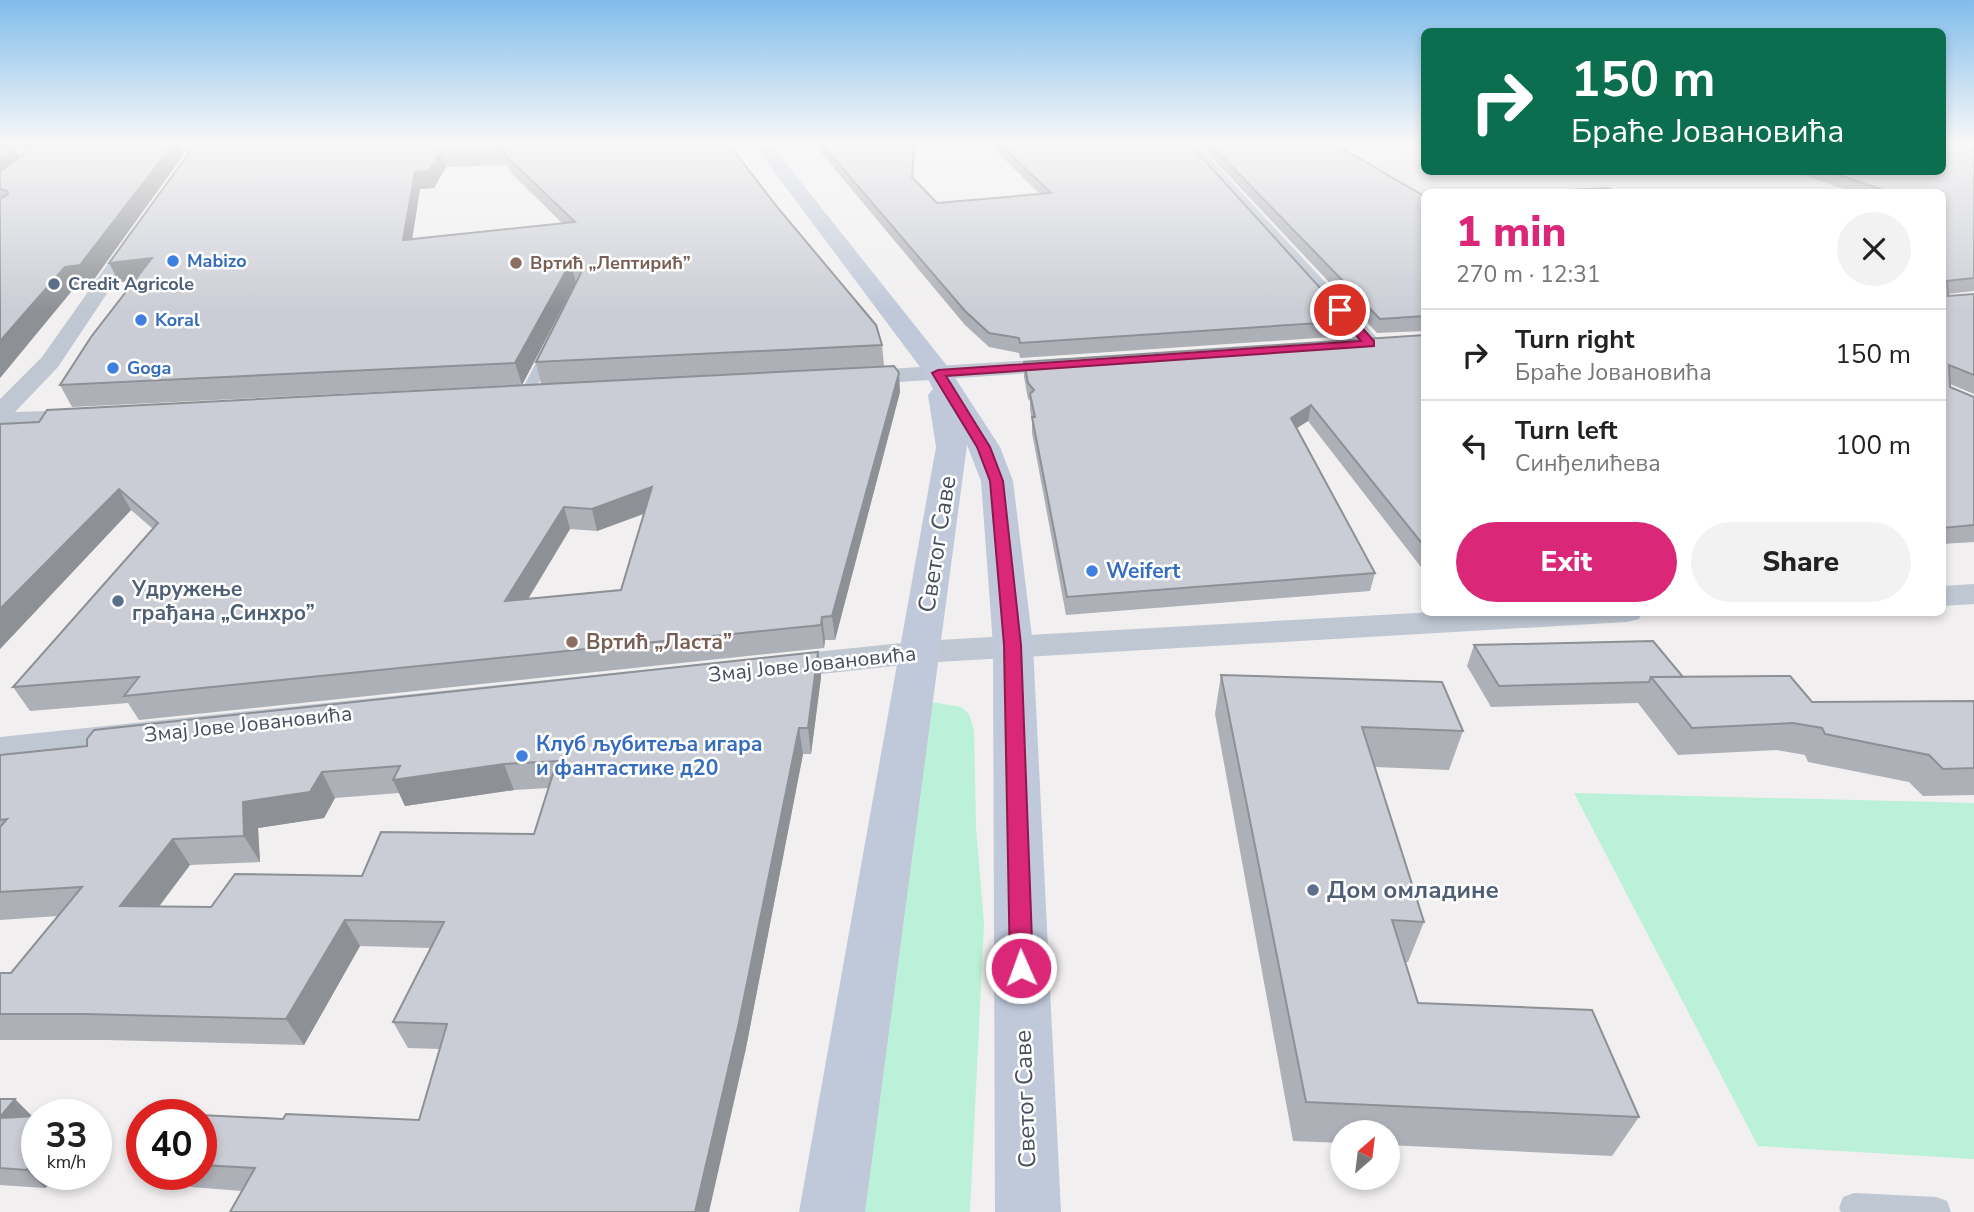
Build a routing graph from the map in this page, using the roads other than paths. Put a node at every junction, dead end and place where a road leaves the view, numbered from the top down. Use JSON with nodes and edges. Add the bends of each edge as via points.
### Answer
{"nodes":[{"id":1,"x":804,"y":199,"type":"edge"},
{"id":2,"x":1238,"y":199,"type":"edge"},
{"id":3,"x":149,"y":219,"type":"edge"},
{"id":4,"x":555,"y":337,"type":"edge"},
{"id":5,"x":1397,"y":342,"type":"edge"},
{"id":6,"x":1370,"y":344,"type":"junction"},
{"id":7,"x":1345,"y":345,"type":"edge"},
{"id":8,"x":1085,"y":364,"type":"edge"},
{"id":9,"x":938,"y":373,"type":"junction"},
{"id":10,"x":838,"y":379,"type":"edge"},
{"id":11,"x":553,"y":393,"type":"edge"},
{"id":12,"x":526,"y":395,"type":"junction"},
{"id":13,"x":498,"y":396,"type":"edge"},
{"id":14,"x":0,"y":413,"type":"edge"},
{"id":15,"x":107,"y":417,"type":"edge"},
{"id":16,"x":0,"y":420,"type":"edge"},
{"id":17,"x":1974,"y":594,"type":"edge"},
{"id":18,"x":1946,"y":596,"type":"edge"},
{"id":19,"x":1553,"y":616,"type":"edge"},
{"id":20,"x":1013,"y":645,"type":"junction"},
{"id":21,"x":921,"y":652,"type":"junction"},
{"id":22,"x":0,"y":751,"type":"edge"},
{"id":23,"x":1854,"y":1208,"type":"dead end"},
{"id":24,"x":832,"y":1212,"type":"edge"},
{"id":25,"x":1028,"y":1212,"type":"edge"},
{"id":26,"x":1936,"y":1212,"type":"edge"}],
"edges":[{"from":1,"to":9,"type":"street","name":"Светог Саве"},
{"from":2,"to":6,"type":"street"},
{"from":3,"to":14,"type":"street","via":[[50,362]]},
{"from":4,"to":12,"type":"lane"},
{"from":5,"to":6,"type":"street"},
{"from":6,"to":7,"type":"street"},
{"from":8,"to":9,"type":"street"},
{"from":9,"to":10,"type":"street"},
{"from":9,"to":20,"type":"street","name":"Светог Саве","via":[[984,447],[997,481]]},
{"from":9,"to":21,"type":"street","name":"Светог Саве","via":[[952,447]]},
{"from":11,"to":12,"type":"street"},
{"from":12,"to":13,"type":"street"},
{"from":15,"to":16,"type":"street"},
{"from":17,"to":18,"type":"street"},
{"from":19,"to":20,"type":"street","name":"Змај Јове Јовановића"},
{"from":20,"to":21,"type":"street","name":"Змај Јове Јовановића"},
{"from":20,"to":25,"type":"street","name":"Светог Саве"},
{"from":21,"to":22,"type":"street","name":"Змај Јове Јовановића"},
{"from":21,"to":24,"type":"street","name":"Светог Саве"},
{"from":23,"to":26,"type":"lane"}]}
